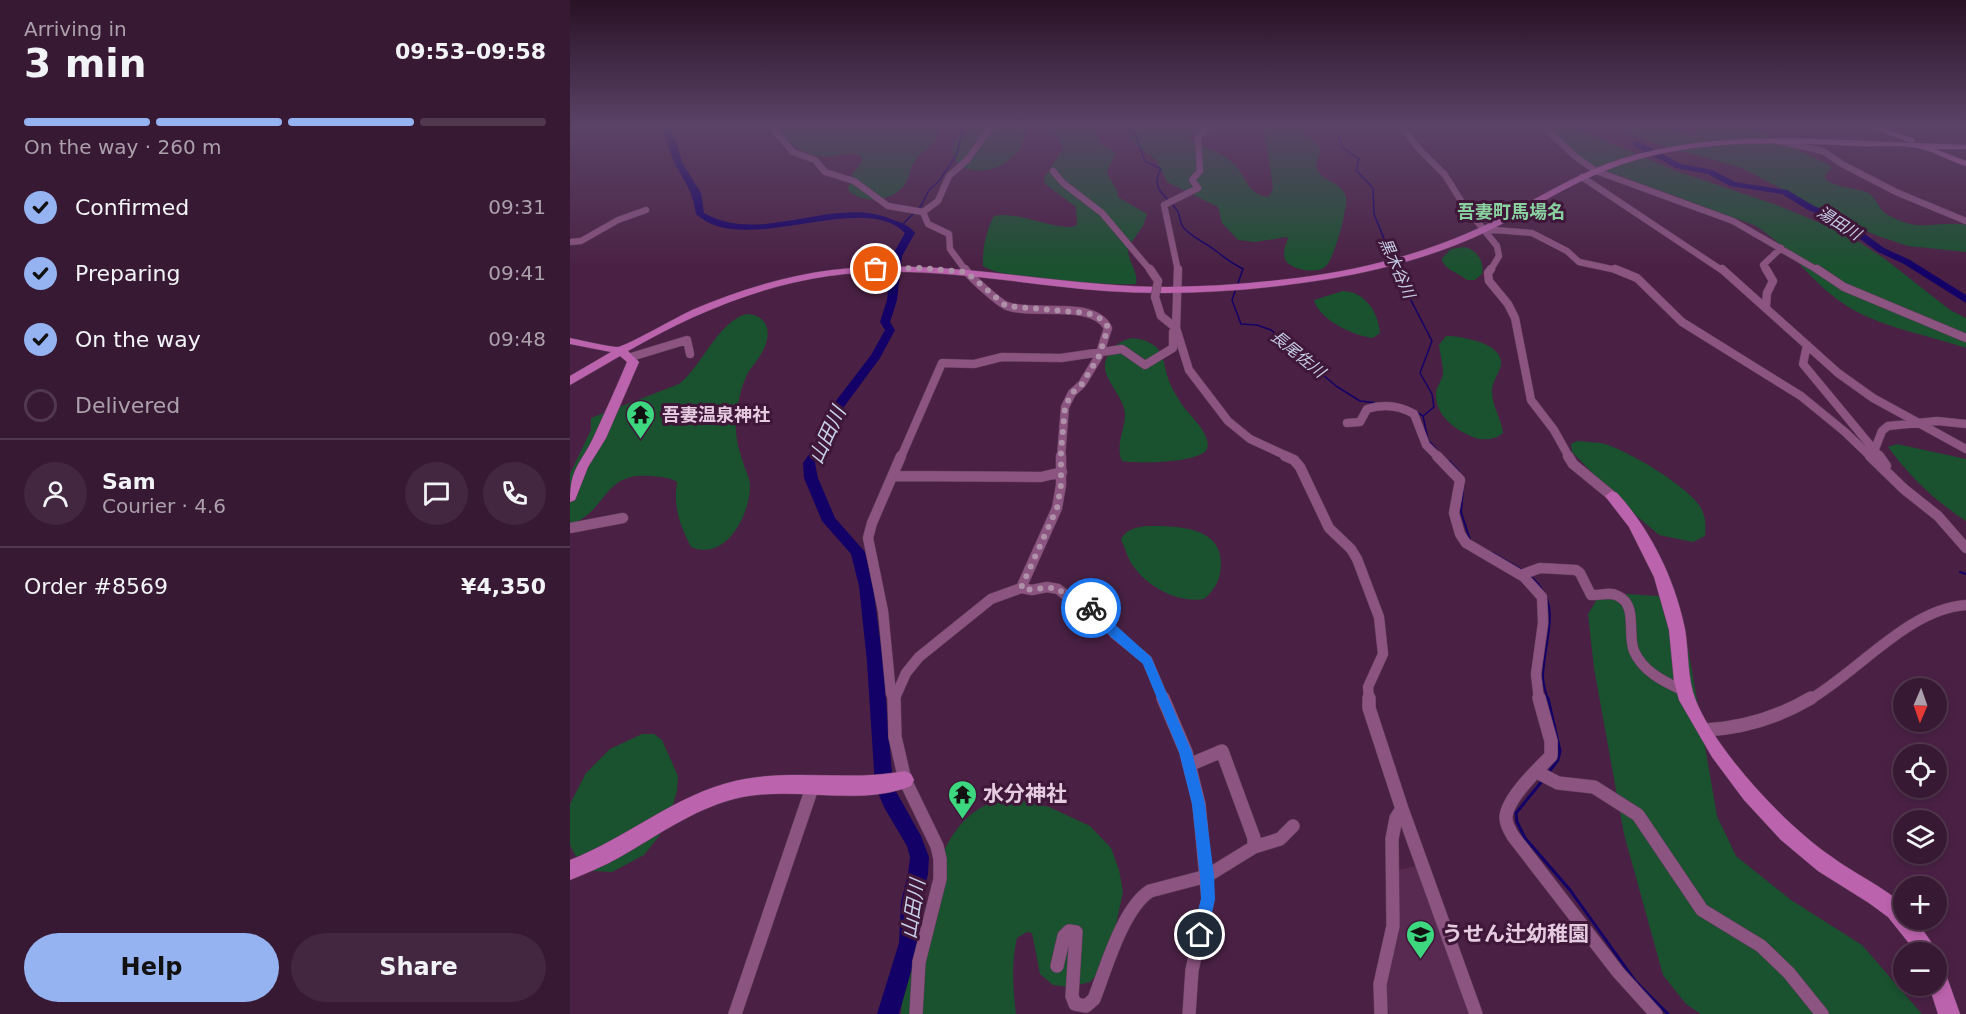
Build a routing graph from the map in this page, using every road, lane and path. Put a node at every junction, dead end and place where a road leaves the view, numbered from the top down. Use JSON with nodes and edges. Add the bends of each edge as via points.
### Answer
{"nodes":[{"id":1,"x":829,"y":173,"type":"edge"},
{"id":2,"x":952,"y":173,"type":"edge"},
{"id":3,"x":1055,"y":173,"type":"edge"},
{"id":4,"x":1198,"y":173,"type":"edge"},
{"id":5,"x":1443,"y":173,"type":"edge"},
{"id":6,"x":1591,"y":173,"type":"edge"},
{"id":7,"x":1603,"y":173,"type":"edge"},
{"id":8,"x":1860,"y":173,"type":"edge"},
{"id":9,"x":1582,"y":177,"type":"junction"},
{"id":10,"x":646,"y":210,"type":"dead end"},
{"id":11,"x":920,"y":211,"type":"junction"},
{"id":12,"x":1966,"y":221,"type":"edge"},
{"id":13,"x":1484,"y":229,"type":"junction"},
{"id":14,"x":570,"y":242,"type":"edge"},
{"id":15,"x":1781,"y":248,"type":"junction"},
{"id":16,"x":966,"y":272,"type":"junction"},
{"id":17,"x":1183,"y":290,"type":"junction"},
{"id":18,"x":1766,"y":306,"type":"junction"},
{"id":19,"x":1176,"y":328,"type":"junction"},
{"id":20,"x":1966,"y":338,"type":"edge"},
{"id":21,"x":570,"y":341,"type":"edge"},
{"id":22,"x":1807,"y":345,"type":"junction"},
{"id":23,"x":1100,"y":353,"type":"junction"},
{"id":24,"x":625,"y":354,"type":"junction"},
{"id":25,"x":690,"y":354,"type":"dead end"},
{"id":26,"x":570,"y":381,"type":"edge"},
{"id":27,"x":1916,"y":422,"type":"junction"},
{"id":28,"x":1347,"y":423,"type":"dead end"},
{"id":29,"x":1966,"y":424,"type":"edge"},
{"id":30,"x":1875,"y":449,"type":"junction"},
{"id":31,"x":1966,"y":449,"type":"edge"},
{"id":32,"x":1062,"y":472,"type":"junction"},
{"id":33,"x":892,"y":476,"type":"junction"},
{"id":34,"x":1893,"y":478,"type":"junction"},
{"id":35,"x":1612,"y":496,"type":"joint"},
{"id":36,"x":570,"y":497,"type":"edge"},
{"id":37,"x":622,"y":518,"type":"dead end"},
{"id":38,"x":570,"y":528,"type":"edge"},
{"id":39,"x":1966,"y":548,"type":"edge"},
{"id":40,"x":1524,"y":573,"type":"junction"},
{"id":41,"x":1021,"y":588,"type":"junction"},
{"id":42,"x":1966,"y":605,"type":"edge"},
{"id":43,"x":1684,"y":691,"type":"junction"},
{"id":44,"x":894,"y":699,"type":"junction"},
{"id":45,"x":1705,"y":730,"type":"junction"},
{"id":46,"x":1189,"y":765,"type":"junction"},
{"id":47,"x":1542,"y":776,"type":"junction"},
{"id":48,"x":902,"y":781,"type":"junction"},
{"id":49,"x":813,"y":785,"type":"junction"},
{"id":50,"x":1402,"y":809,"type":"junction"},
{"id":51,"x":1293,"y":826,"type":"dead end"},
{"id":52,"x":1254,"y":847,"type":"junction"},
{"id":53,"x":570,"y":870,"type":"edge"},
{"id":54,"x":1207,"y":876,"type":"junction"},
{"id":55,"x":1893,"y":908,"type":"edge"},
{"id":56,"x":1912,"y":930,"type":"edge"},
{"id":57,"x":1921,"y":942,"type":"edge"},
{"id":58,"x":1056,"y":966,"type":"dead end"},
{"id":59,"x":1943,"y":996,"type":"edge"},
{"id":60,"x":735,"y":1014,"type":"edge"},
{"id":61,"x":916,"y":1014,"type":"edge"},
{"id":62,"x":1189,"y":1014,"type":"edge"},
{"id":63,"x":1381,"y":1014,"type":"edge"},
{"id":64,"x":1476,"y":1014,"type":"edge"},
{"id":65,"x":1656,"y":1014,"type":"edge"},
{"id":66,"x":1822,"y":1014,"type":"edge"},
{"id":67,"x":1949,"y":1014,"type":"edge"}],
"edges":[{"from":1,"to":11,"type":"street","via":[[854,181],[888,206]]},
{"from":2,"to":11,"type":"street","via":[[938,201]]},
{"from":3,"to":19,"type":"street","bridge":true,"via":[[1102,213],[1146,262],[1158,281],[1156,307],[1168,324]]},
{"from":4,"to":17,"type":"street","via":[[1192,180],[1196,191],[1164,206]]},
{"from":5,"to":13,"type":"street"},
{"from":6,"to":9,"type":"street"},
{"from":7,"to":15,"type":"street","via":[[1715,213]]},
{"from":8,"to":12,"type":"street"},
{"from":9,"to":13,"type":"street"},
{"from":9,"to":18,"type":"street","via":[[1715,262]]},
{"from":10,"to":14,"type":"street","via":[[618,220],[581,241]]},
{"from":11,"to":16,"type":"street","via":[[928,224],[950,234],[950,249]]},
{"from":13,"to":17,"type":"street","via":[[1398,261],[1332,276]]},
{"from":13,"to":34,"type":"street","via":[[1532,233],[1568,251],[1578,262],[1620,270],[1637,278],[1682,322],[1816,408]]},
{"from":13,"to":35,"type":"street","via":[[1499,251],[1488,273],[1489,281],[1515,318],[1531,400],[1573,464]]},
{"from":15,"to":18,"type":"street","via":[[1763,265],[1773,281]]},
{"from":15,"to":20,"type":"street","via":[[1844,287]]},
{"from":16,"to":17,"type":"street","via":[[1078,286]]},
{"from":16,"to":23,"type":"street","via":[[1006,306],[1097,316],[1108,328]]},
{"from":16,"to":24,"type":"street","via":[[876,269],[778,283],[696,311]]},
{"from":17,"to":19,"type":"street","via":[[1176,306]]},
{"from":18,"to":22,"type":"street"},
{"from":19,"to":23,"type":"street","via":[[1173,348],[1145,365],[1125,349]]},
{"from":19,"to":50,"type":"street","via":[[1189,370],[1216,408],[1250,439],[1294,460],[1329,528],[1357,559],[1379,617],[1383,641],[1383,654],[1368,687],[1369,708]]},
{"from":21,"to":24,"type":"street"},
{"from":22,"to":27,"type":"street","via":[[1873,398]]},
{"from":22,"to":30,"type":"street","via":[[1803,364]]},
{"from":23,"to":32,"type":"street","via":[[1065,407]]},
{"from":23,"to":33,"type":"street","via":[[1061,358],[1002,357],[974,364],[942,363]]},
{"from":24,"to":25,"type":"street","via":[[687,340]]},
{"from":24,"to":26,"type":"street"},
{"from":24,"to":36,"type":"street","via":[[632,367]]},
{"from":27,"to":29,"type":"street"},
{"from":27,"to":30,"type":"street","via":[[1888,426]]},
{"from":27,"to":31,"type":"street"},
{"from":28,"to":40,"type":"street","via":[[1360,422],[1371,407],[1392,407],[1414,414],[1426,445],[1460,480],[1454,507],[1461,537],[1474,549]]},
{"from":30,"to":34,"type":"street"},
{"from":32,"to":33,"type":"street","via":[[1041,477]]},
{"from":32,"to":41,"type":"street","via":[[1057,508]]},
{"from":33,"to":44,"type":"street","via":[[868,538],[883,610]]},
{"from":34,"to":39,"type":"street","via":[[1938,516]]},
{"from":35,"to":43,"type":"street","via":[[1640,532],[1668,597],[1678,631]]},
{"from":37,"to":38,"type":"street"},
{"from":40,"to":43,"type":"street","via":[[1558,568],[1576,570],[1592,596],[1609,593],[1622,597],[1631,613],[1633,650],[1642,664],[1652,675]]},
{"from":40,"to":47,"type":"street","via":[[1544,600],[1536,676],[1552,751]]},
{"from":41,"to":44,"type":"street","via":[[992,599],[919,657]]},
{"from":41,"to":46,"type":"street","via":[[1058,589],[1090,607],[1147,660]]},
{"from":42,"to":45,"type":"street","via":[[1946,606],[1908,628],[1827,689],[1790,710],[1740,728]]},
{"from":43,"to":45,"type":"street"},
{"from":44,"to":48,"type":"street"},
{"from":45,"to":55,"type":"street","via":[[1722,757],[1792,837]]},
{"from":46,"to":52,"type":"street","via":[[1222,750]]},
{"from":46,"to":54,"type":"street"},
{"from":47,"to":65,"type":"street","via":[[1511,802],[1506,818],[1513,836],[1624,979]]},
{"from":47,"to":66,"type":"street","via":[[1594,787],[1638,815],[1702,910],[1736,928],[1776,958]]},
{"from":48,"to":49,"type":"street"},
{"from":48,"to":61,"type":"street","via":[[938,846],[940,859],[940,879],[920,963]]},
{"from":49,"to":53,"type":"street","via":[[761,786],[712,797],[681,809],[605,855]]},
{"from":49,"to":60,"type":"street"},
{"from":50,"to":63,"type":"street","via":[[1392,839],[1393,926],[1380,984]]},
{"from":50,"to":64,"type":"street"},
{"from":51,"to":52,"type":"street","via":[[1280,839]]},
{"from":52,"to":54,"type":"street"},
{"from":54,"to":58,"type":"street","via":[[1150,891],[1135,902],[1090,1004],[1082,1007],[1073,1000],[1076,932],[1069,931],[1064,936]]},
{"from":54,"to":62,"type":"street","via":[[1208,899],[1192,970]]},
{"from":56,"to":57,"type":"street"},
{"from":59,"to":67,"type":"street"}]}
